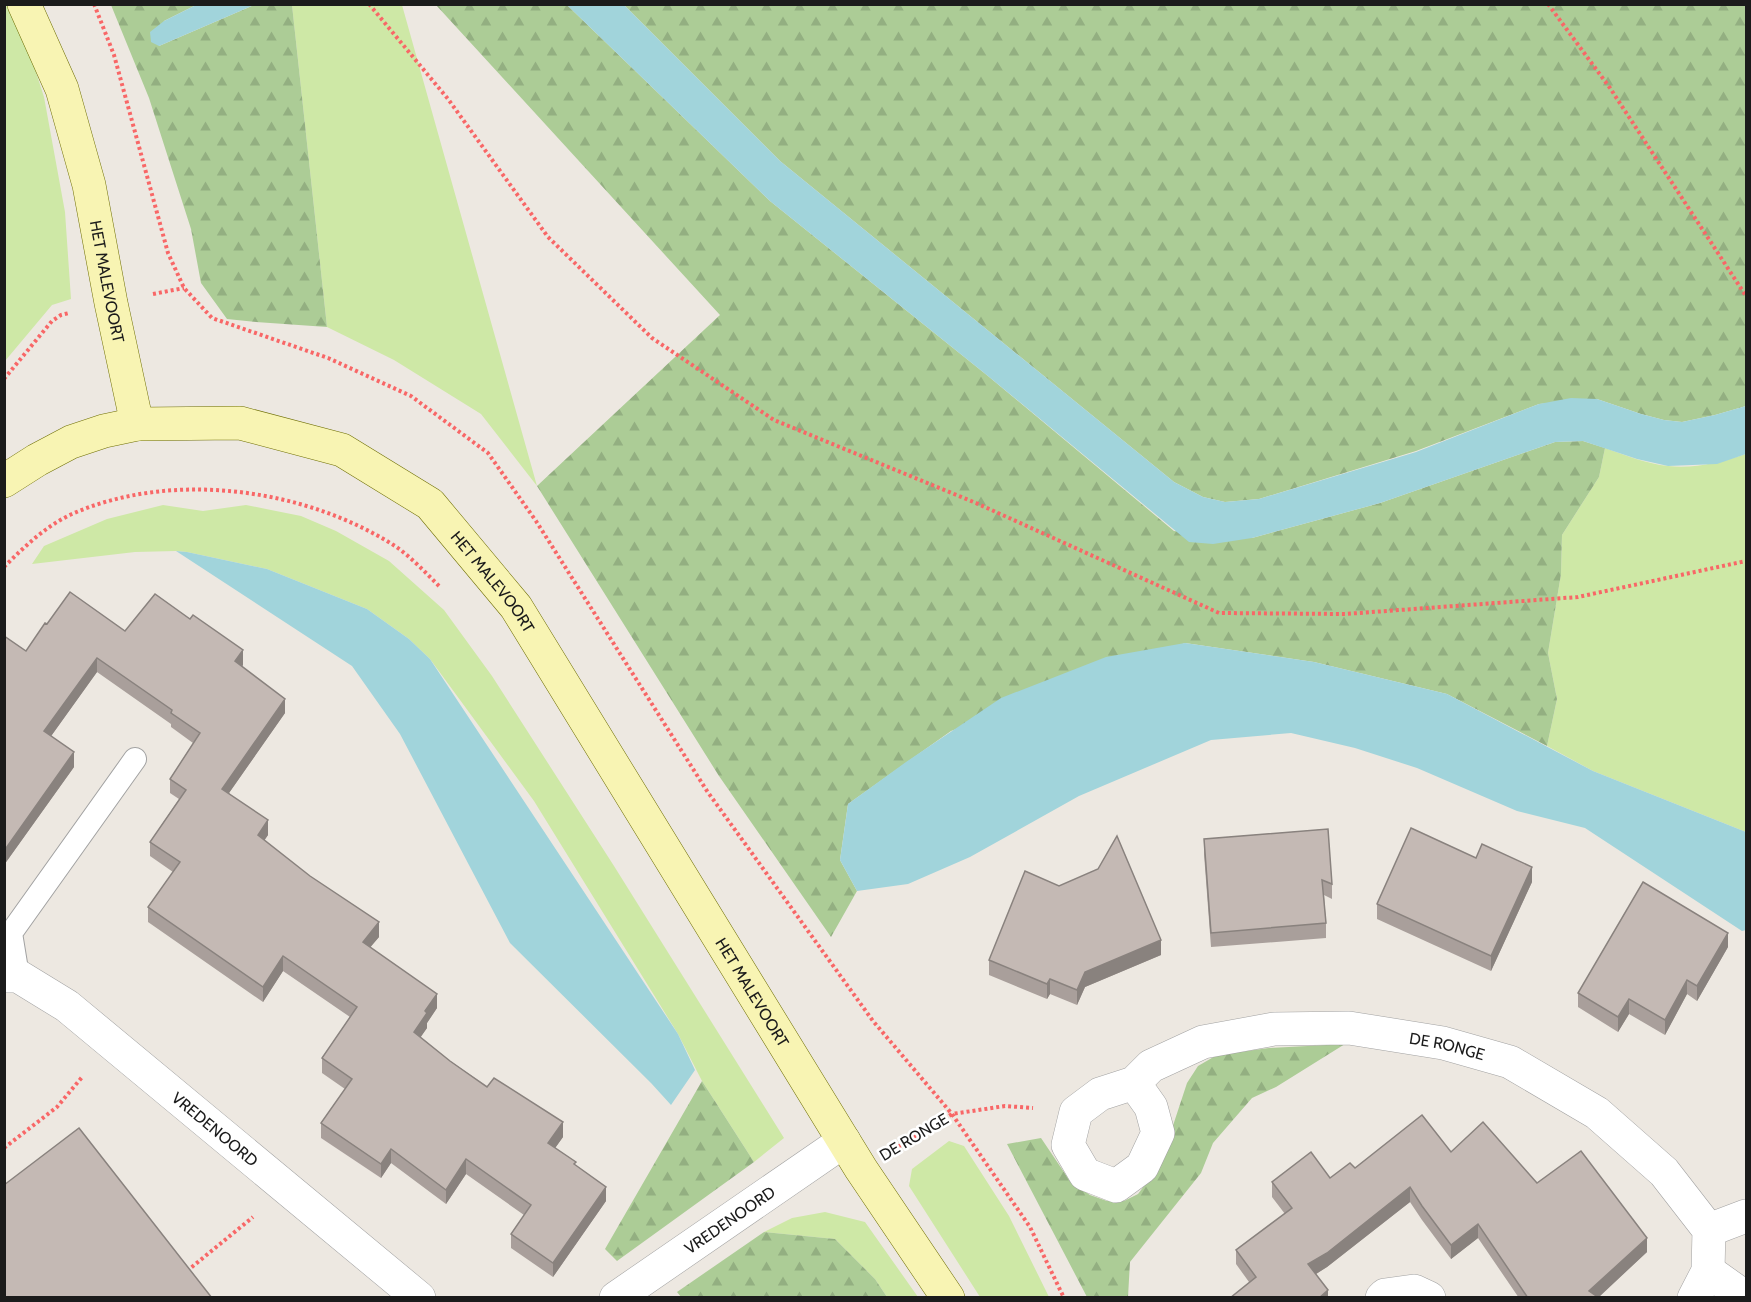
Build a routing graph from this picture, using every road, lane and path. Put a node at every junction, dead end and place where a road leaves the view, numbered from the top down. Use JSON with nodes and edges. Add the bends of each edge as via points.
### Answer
{"nodes":[{"id":1,"x":24,"y":4,"type":"edge"},
{"id":2,"x":369,"y":4,"type":"edge"},
{"id":3,"x":1548,"y":4,"type":"edge"},
{"id":4,"x":1746,"y":296,"type":"edge"},
{"id":5,"x":136,"y":424,"type":"junction"},
{"id":6,"x":4,"y":481,"type":"edge"},
{"id":7,"x":1746,"y":561,"type":"edge"},
{"id":8,"x":4,"y":567,"type":"edge"},
{"id":9,"x":441,"y":588,"type":"dead end"},
{"id":10,"x":135,"y":759,"type":"dead end"},
{"id":11,"x":11,"y":976,"type":"edge"},
{"id":12,"x":111,"y":1043,"type":"junction"},
{"id":13,"x":1134,"y":1083,"type":"junction"},
{"id":14,"x":1076,"y":1112,"type":"junction"},
{"id":15,"x":844,"y":1142,"type":"junction"},
{"id":16,"x":4,"y":1148,"type":"edge"},
{"id":17,"x":861,"y":1169,"type":"junction"},
{"id":18,"x":287,"y":1189,"type":"junction"},
{"id":19,"x":1746,"y":1216,"type":"edge"},
{"id":20,"x":1709,"y":1230,"type":"junction"},
{"id":21,"x":180,"y":1276,"type":"edge"},
{"id":22,"x":1701,"y":1284,"type":"edge"},
{"id":23,"x":1746,"y":1297,"type":"edge"},
{"id":24,"x":419,"y":1298,"type":"edge"},
{"id":25,"x":616,"y":1298,"type":"edge"},
{"id":26,"x":948,"y":1298,"type":"edge"},
{"id":27,"x":1382,"y":1298,"type":"edge"},
{"id":28,"x":1429,"y":1298,"type":"edge"}],
"edges":[{"from":1,"to":5,"type":"street","name":"HET MALEVOORT","via":[[62,89],[89,184]]},
{"from":2,"to":7,"type":"path","via":[[448,99],[548,237],[652,338],[774,420],[975,502],[1219,613],[1345,614],[1578,597]]},
{"from":3,"to":4,"type":"path","via":[[1610,88]]},
{"from":5,"to":6,"type":"street","via":[[71,442]]},
{"from":5,"to":15,"type":"street","name":"HET MALEVOORT","via":[[240,423],[342,450],[430,504],[516,607]]},
{"from":8,"to":9,"type":"path","via":[[44,530],[70,514],[101,503],[172,490],[224,490],[307,505],[356,526],[395,546]]},
{"from":10,"to":11,"type":"lane","via":[[11,933]]},
{"from":11,"to":12,"type":"street","name":"VREDENOORD","via":[[67,1006]]},
{"from":12,"to":16,"type":"path","via":[[57,1107]]},
{"from":12,"to":18,"type":"street","name":"VREDENOORD"},
{"from":13,"to":14,"type":"street","name":"DE RONGE","via":[[1101,1094]]},
{"from":13,"to":14,"type":"street","via":[[1151,1107],[1158,1133],[1142,1167],[1116,1186],[1085,1174],[1068,1145]]},
{"from":13,"to":20,"type":"street","name":"DE RONGE","via":[[1151,1066],[1203,1042],[1274,1029],[1349,1028],[1443,1043],[1510,1062],[1596,1113],[1664,1172]]},
{"from":14,"to":17,"type":"path","name":"DE RONGE","via":[[1005,1106],[952,1114]]},
{"from":15,"to":17,"type":"street","name":"HET MALEVOORT"},
{"from":15,"to":25,"type":"street","name":"VREDENOORD"},
{"from":17,"to":26,"type":"street","name":"HET MALEVOORT"},
{"from":18,"to":21,"type":"path"},
{"from":18,"to":24,"type":"street","name":"VREDENOORD"},
{"from":19,"to":20,"type":"street"},
{"from":20,"to":22,"type":"street"},
{"from":22,"to":23,"type":"street"},
{"from":27,"to":28,"type":"street","via":[[1414,1291]]}]}
